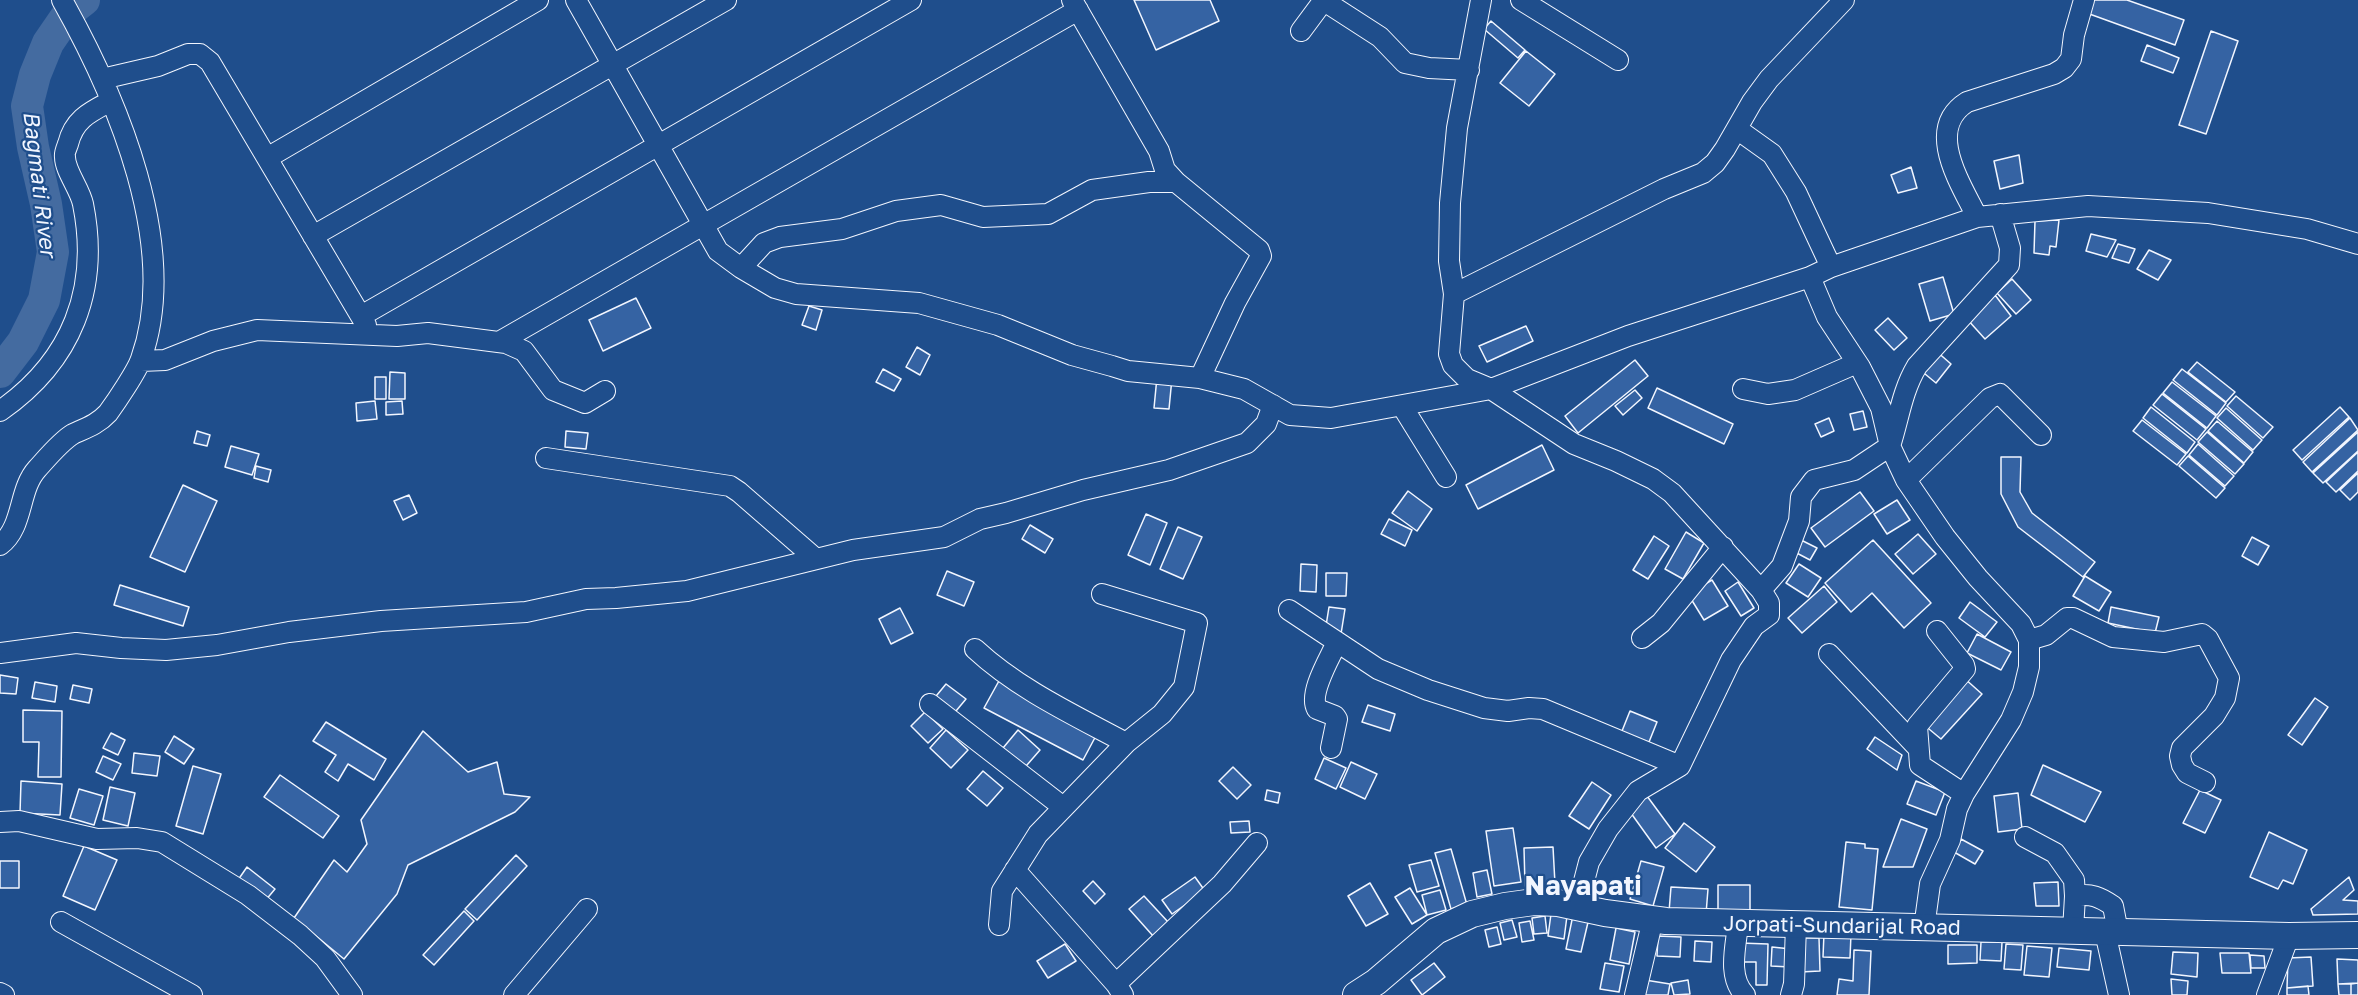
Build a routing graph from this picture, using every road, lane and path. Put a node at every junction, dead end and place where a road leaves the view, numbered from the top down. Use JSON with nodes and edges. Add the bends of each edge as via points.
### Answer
{"nodes":[{"id":1,"x":62,"y":0,"type":"edge"},
{"id":2,"x":538,"y":0,"type":"edge"},
{"id":3,"x":576,"y":0,"type":"edge"},
{"id":4,"x":726,"y":0,"type":"edge"},
{"id":5,"x":911,"y":0,"type":"edge"},
{"id":6,"x":1481,"y":0,"type":"edge"},
{"id":7,"x":1521,"y":0,"type":"edge"},
{"id":8,"x":1844,"y":0,"type":"edge"},
{"id":9,"x":2084,"y":0,"type":"edge"},
{"id":10,"x":1075,"y":5,"type":"edge"},
{"id":11,"x":1301,"y":31,"type":"dead end"},
{"id":12,"x":1618,"y":60,"type":"dead end"},
{"id":13,"x":613,"y":65,"type":"junction"},
{"id":14,"x":1469,"y":70,"type":"junction"},
{"id":15,"x":102,"y":79,"type":"junction"},
{"id":16,"x":111,"y":101,"type":"junction"},
{"id":17,"x":1737,"y":129,"type":"junction"},
{"id":18,"x":658,"y":145,"type":"junction"},
{"id":19,"x":267,"y":158,"type":"junction"},
{"id":20,"x":1176,"y":182,"type":"junction"},
{"id":21,"x":2000,"y":214,"type":"junction"},
{"id":22,"x":1977,"y":217,"type":"junction"},
{"id":23,"x":704,"y":226,"type":"junction"},
{"id":24,"x":313,"y":236,"type":"junction"},
{"id":25,"x":2358,"y":244,"type":"edge"},
{"id":26,"x":1831,"y":267,"type":"junction"},
{"id":27,"x":741,"y":268,"type":"junction"},
{"id":28,"x":1810,"y":277,"type":"junction"},
{"id":29,"x":1454,"y":294,"type":"junction"},
{"id":30,"x":361,"y":316,"type":"junction"},
{"id":31,"x":372,"y":335,"type":"junction"},
{"id":32,"x":499,"y":342,"type":"junction"},
{"id":33,"x":141,"y":361,"type":"junction"},
{"id":34,"x":1857,"y":363,"type":"junction"},
{"id":35,"x":1200,"y":378,"type":"junction"},
{"id":36,"x":1491,"y":389,"type":"junction"},
{"id":37,"x":1743,"y":389,"type":"dead end"},
{"id":38,"x":605,"y":391,"type":"dead end"},
{"id":39,"x":1273,"y":405,"type":"junction"},
{"id":40,"x":1402,"y":405,"type":"junction"},
{"id":41,"x":0,"y":411,"type":"edge"},
{"id":42,"x":2041,"y":435,"type":"dead end"},
{"id":43,"x":1890,"y":446,"type":"junction"},
{"id":44,"x":546,"y":458,"type":"dead end"},
{"id":45,"x":1446,"y":477,"type":"dead end"},
{"id":46,"x":1906,"y":480,"type":"junction"},
{"id":47,"x":0,"y":545,"type":"edge"},
{"id":48,"x":1723,"y":547,"type":"junction"},
{"id":49,"x":816,"y":559,"type":"junction"},
{"id":50,"x":1761,"y":590,"type":"junction"},
{"id":51,"x":1102,"y":594,"type":"dead end"},
{"id":52,"x":1289,"y":610,"type":"dead end"},
{"id":53,"x":1937,"y":631,"type":"dead end"},
{"id":54,"x":1642,"y":638,"type":"dead end"},
{"id":55,"x":2029,"y":640,"type":"junction"},
{"id":56,"x":1337,"y":642,"type":"junction"},
{"id":57,"x":975,"y":649,"type":"dead end"},
{"id":58,"x":0,"y":653,"type":"edge"},
{"id":59,"x":1829,"y":654,"type":"dead end"},
{"id":60,"x":930,"y":704,"type":"dead end"},
{"id":61,"x":1126,"y":743,"type":"junction"},
{"id":62,"x":1331,"y":747,"type":"dead end"},
{"id":63,"x":1917,"y":747,"type":"junction"},
{"id":64,"x":1680,"y":766,"type":"junction"},
{"id":65,"x":2205,"y":782,"type":"dead end"},
{"id":66,"x":1964,"y":794,"type":"junction"},
{"id":67,"x":1063,"y":807,"type":"junction"},
{"id":68,"x":0,"y":822,"type":"edge"},
{"id":69,"x":2025,"y":837,"type":"dead end"},
{"id":70,"x":1257,"y":843,"type":"dead end"},
{"id":71,"x":1015,"y":870,"type":"junction"},
{"id":72,"x":2076,"y":897,"type":"junction"},
{"id":73,"x":1577,"y":908,"type":"junction"},
{"id":74,"x":587,"y":909,"type":"dead end"},
{"id":75,"x":1653,"y":919,"type":"junction"},
{"id":76,"x":61,"y":922,"type":"dead end"},
{"id":77,"x":1738,"y":924,"type":"junction"},
{"id":78,"x":999,"y":925,"type":"dead end"},
{"id":79,"x":1796,"y":925,"type":"junction"},
{"id":80,"x":1923,"y":928,"type":"junction"},
{"id":81,"x":2073,"y":931,"type":"junction"},
{"id":82,"x":2112,"y":932,"type":"junction"},
{"id":83,"x":2358,"y":935,"type":"edge"},
{"id":84,"x":2289,"y":936,"type":"junction"},
{"id":85,"x":1120,"y":990,"type":"edge"},
{"id":86,"x":0,"y":993,"type":"edge"},
{"id":87,"x":4,"y":995,"type":"edge"},
{"id":88,"x":192,"y":995,"type":"edge"},
{"id":89,"x":352,"y":995,"type":"edge"},
{"id":90,"x":514,"y":995,"type":"edge"},
{"id":91,"x":1356,"y":995,"type":"edge"},
{"id":92,"x":1635,"y":995,"type":"edge"},
{"id":93,"x":1745,"y":995,"type":"edge"},
{"id":94,"x":1791,"y":995,"type":"edge"},
{"id":95,"x":2119,"y":995,"type":"edge"},
{"id":96,"x":2267,"y":995,"type":"edge"}],
"edges":[{"from":1,"to":15,"type":"street"},
{"from":2,"to":19,"type":"street"},
{"from":3,"to":13,"type":"street"},
{"from":4,"to":13,"type":"street"},
{"from":5,"to":18,"type":"street"},
{"from":6,"to":14,"type":"street"},
{"from":7,"to":12,"type":"street"},
{"from":8,"to":17,"type":"street","via":[[1769,80]]},
{"from":9,"to":22,"type":"street","via":[[2071,59],[2064,68],[1967,102],[1956,108],[1951,117],[1947,129],[1953,168]]},
{"from":10,"to":20,"type":"street","via":[[1159,152],[1165,170]]},
{"from":10,"to":23,"type":"street"},
{"from":11,"to":14,"type":"street","via":[[1321,4],[1329,4],[1380,37],[1405,63]]},
{"from":13,"to":18,"type":"street"},
{"from":13,"to":24,"type":"street"},
{"from":14,"to":29,"type":"street","via":[[1457,128],[1450,203],[1449,261]]},
{"from":15,"to":16,"type":"street"},
{"from":15,"to":19,"type":"street","via":[[200,54],[210,62]]},
{"from":16,"to":33,"type":"street","via":[[131,155],[153,254],[151,320]]},
{"from":16,"to":41,"type":"street","via":[[81,118],[71,131],[64,158],[82,203],[89,264],[85,293],[73,326],[47,370]]},
{"from":17,"to":26,"type":"street","via":[[1772,154],[1796,192]]},
{"from":17,"to":29,"type":"street","via":[[1715,163],[1703,173]]},
{"from":18,"to":23,"type":"street"},
{"from":18,"to":30,"type":"street"},
{"from":19,"to":24,"type":"street"},
{"from":20,"to":27,"type":"street","via":[[1092,190],[1048,214],[983,218],[941,206],[896,211],[842,229],[780,237],[764,243]]},
{"from":20,"to":35,"type":"street","via":[[1259,250],[1261,256]]},
{"from":21,"to":22,"type":"street"},
{"from":21,"to":25,"type":"street","via":[[2088,206],[2208,213],[2307,229]]},
{"from":21,"to":43,"type":"street","via":[[2010,248],[2009,265],[1917,366],[1901,401]]},
{"from":22,"to":26,"type":"street"},
{"from":23,"to":27,"type":"street","via":[[718,251]]},
{"from":23,"to":32,"type":"street"},
{"from":24,"to":30,"type":"street"},
{"from":26,"to":28,"type":"street"},
{"from":27,"to":35,"type":"street","via":[[775,288],[796,294],[919,303],[998,325],[1072,355],[1128,371]]},
{"from":28,"to":34,"type":"street","via":[[1827,317]]},
{"from":28,"to":36,"type":"street","via":[[1628,336]]},
{"from":29,"to":36,"type":"street","via":[[1449,354],[1467,379]]},
{"from":30,"to":31,"type":"street"},
{"from":31,"to":32,"type":"street","via":[[428,333]]},
{"from":31,"to":33,"type":"street","via":[[257,330],[213,341],[165,360]]},
{"from":32,"to":38,"type":"street","via":[[524,351],[554,390],[585,403]]},
{"from":33,"to":47,"type":"street","via":[[107,413],[90,428],[72,435],[36,470],[27,482],[16,522]]},
{"from":34,"to":37,"type":"street","via":[[1796,390],[1768,394]]},
{"from":34,"to":43,"type":"street","via":[[1881,408]]},
{"from":35,"to":39,"type":"street","via":[[1244,389]]},
{"from":36,"to":40,"type":"street"},
{"from":36,"to":48,"type":"street","via":[[1575,444],[1653,480],[1672,493]]},
{"from":39,"to":40,"type":"street","via":[[1290,415],[1331,418]]},
{"from":39,"to":49,"type":"street","via":[[1266,424],[1247,443],[1169,470],[980,519],[944,537]]},
{"from":40,"to":45,"type":"street"},
{"from":42,"to":46,"type":"street","via":[[2000,394],[1990,398]]},
{"from":43,"to":46,"type":"street"},
{"from":43,"to":50,"type":"street","via":[[1854,470],[1814,480],[1801,497],[1799,521],[1782,566]]},
{"from":44,"to":49,"type":"street","via":[[729,486]]},
{"from":46,"to":55,"type":"street","via":[[1978,578],[2021,624]]},
{"from":48,"to":50,"type":"street"},
{"from":48,"to":54,"type":"street","via":[[1661,622]]},
{"from":49,"to":58,"type":"street","via":[[687,591],[586,598],[526,612],[381,621],[166,650],[76,643]]},
{"from":50,"to":64,"type":"street","via":[[1769,603],[1769,615],[1754,626],[1731,660]]},
{"from":51,"to":61,"type":"street","via":[[1197,623],[1184,687],[1162,714]]},
{"from":52,"to":56,"type":"street"},
{"from":53,"to":63,"type":"street","via":[[1965,669],[1917,726]]},
{"from":55,"to":65,"type":"street","via":[[2046,635],[2067,618],[2113,637],[2164,642],[2202,634],[2229,678],[2225,698],[2214,716],[2182,747],[2180,756],[2187,773]]},
{"from":55,"to":66,"type":"street","via":[[2029,667],[2023,692],[2011,720]]},
{"from":56,"to":62,"type":"street","via":[[1313,702],[1317,709],[1337,719]]},
{"from":56,"to":64,"type":"street","via":[[1378,669],[1428,690],[1484,708],[1543,709]]},
{"from":57,"to":61,"type":"street","via":[[1020,684]]},
{"from":59,"to":63,"type":"street"},
{"from":60,"to":67,"type":"street"},
{"from":61,"to":67,"type":"street"},
{"from":63,"to":66,"type":"street","via":[[1920,765]]},
{"from":64,"to":73,"type":"street","via":[[1638,791],[1608,829],[1589,862]]},
{"from":66,"to":80,"type":"street","via":[[1950,840],[1930,884]]},
{"from":67,"to":71,"type":"street","via":[[1038,834]]},
{"from":68,"to":89,"type":"street","via":[[19,821],[97,839],[162,842],[248,895],[300,935],[325,958]]},
{"from":69,"to":72,"type":"street","via":[[2055,853],[2074,880]]},
{"from":70,"to":85,"type":"street"},
{"from":71,"to":78,"type":"street","via":[[1002,891]]},
{"from":71,"to":85,"type":"street"},
{"from":72,"to":81,"type":"street"},
{"from":72,"to":82,"type":"street","via":[[2089,894],[2113,906]]},
{"from":73,"to":75,"type":"main road","name":"Jorpati-Sundarijal Road"},
{"from":73,"to":91,"type":"main road","name":"Jorpati-Sundarijal Road","via":[[1534,902],[1472,914],[1436,931]]},
{"from":74,"to":90,"type":"street"},
{"from":75,"to":77,"type":"main road","name":"Jorpati-Sundarijal Road"},
{"from":75,"to":92,"type":"street"},
{"from":76,"to":88,"type":"street"},
{"from":77,"to":79,"type":"main road","name":"Jorpati-Sundarijal Road"},
{"from":77,"to":93,"type":"street","via":[[1733,970]]},
{"from":79,"to":80,"type":"main road","name":"Jorpati-Sundarijal Road"},
{"from":79,"to":94,"type":"street"},
{"from":80,"to":81,"type":"main road","name":"Jorpati-Sundarijal Road"},
{"from":81,"to":82,"type":"main road","name":"Jorpati-Sundarijal Road"},
{"from":82,"to":84,"type":"main road","name":"Jorpati-Sundarijal Road"},
{"from":82,"to":95,"type":"street"},
{"from":83,"to":84,"type":"main road","name":"Jorpati-Sundarijal Road"},
{"from":84,"to":96,"type":"street"},
{"from":86,"to":87,"type":"street"}]}
